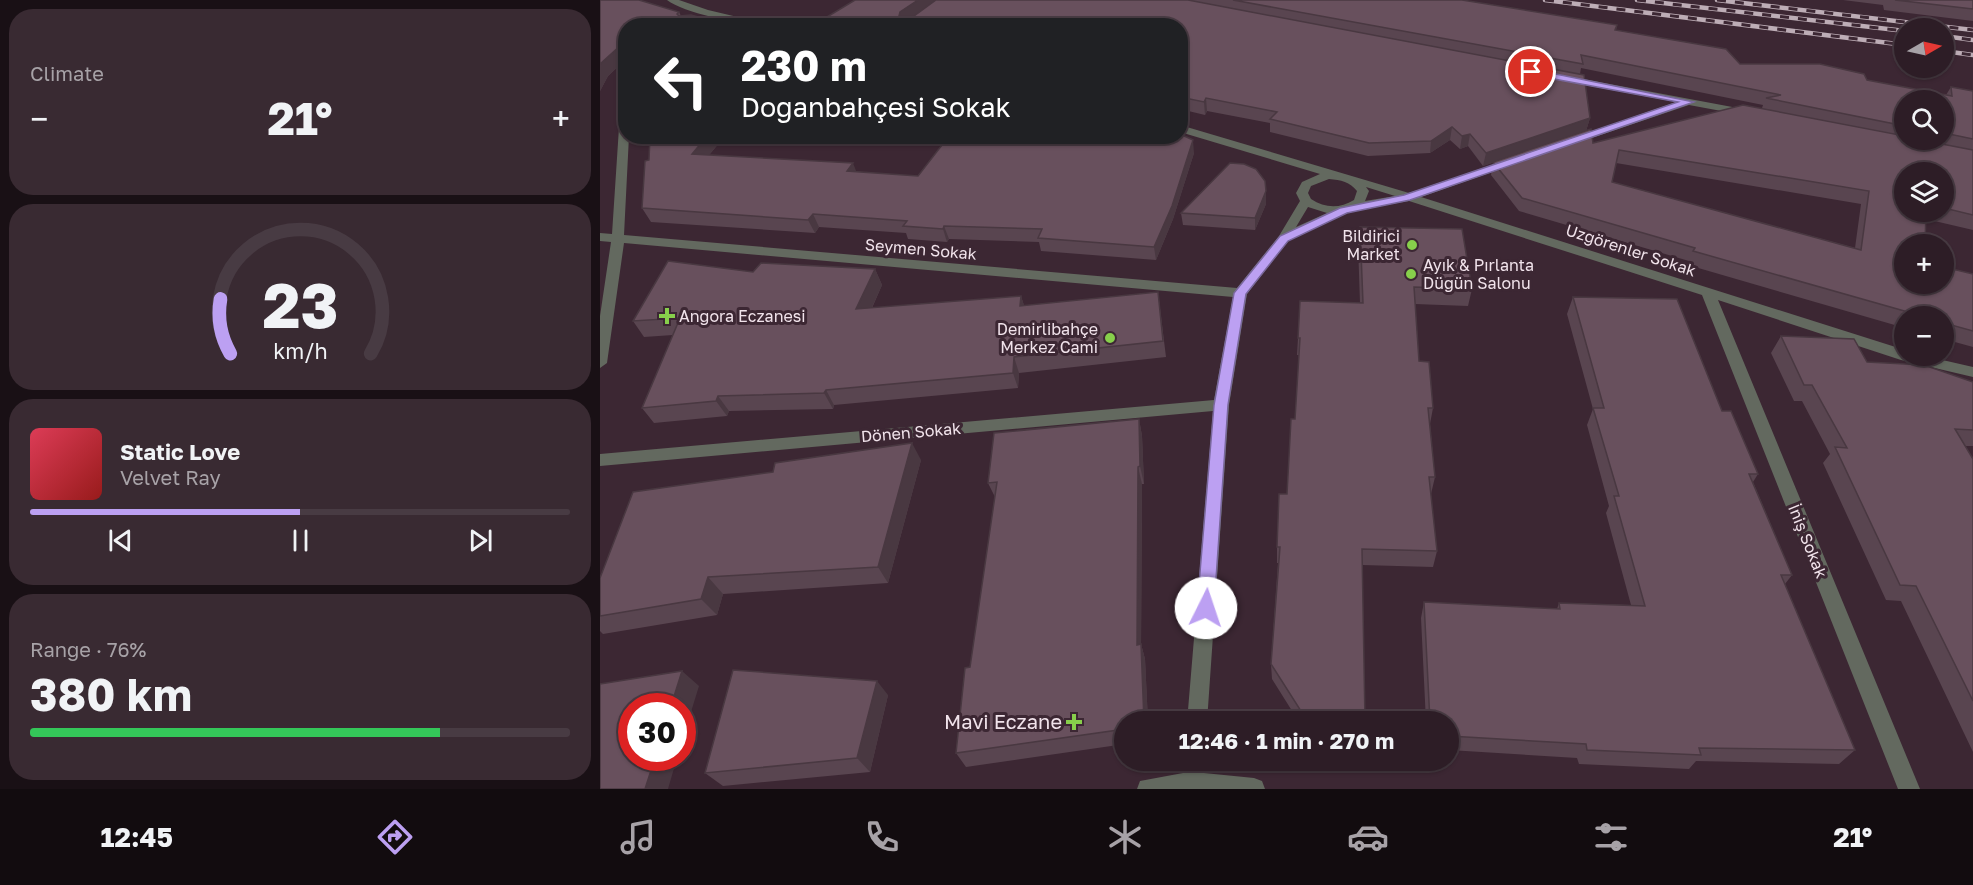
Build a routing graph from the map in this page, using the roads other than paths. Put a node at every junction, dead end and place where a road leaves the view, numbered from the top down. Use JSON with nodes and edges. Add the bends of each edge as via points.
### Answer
{"nodes":[{"id":1,"x":671,"y":0,"type":"edge"},
{"id":2,"x":706,"y":12,"type":"junction"},
{"id":3,"x":699,"y":18,"type":"edge"},
{"id":4,"x":734,"y":18,"type":"edge"},
{"id":5,"x":1550,"y":76,"type":"edge"},
{"id":6,"x":1689,"y":102,"type":"junction"},
{"id":7,"x":1757,"y":115,"type":"edge"},
{"id":8,"x":1188,"y":130,"type":"edge"},
{"id":9,"x":623,"y":144,"type":"edge"},
{"id":10,"x":1565,"y":144,"type":"edge"},
{"id":11,"x":1520,"y":159,"type":"edge"},
{"id":12,"x":1295,"y":162,"type":"junction"},
{"id":13,"x":1342,"y":177,"type":"junction"},
{"id":14,"x":1304,"y":195,"type":"junction"},
{"id":15,"x":1407,"y":198,"type":"junction"},
{"id":16,"x":1348,"y":208,"type":"junction"},
{"id":17,"x":600,"y":237,"type":"edge"},
{"id":18,"x":1284,"y":238,"type":"junction"},
{"id":19,"x":618,"y":239,"type":"junction"},
{"id":20,"x":1240,"y":293,"type":"junction"},
{"id":21,"x":1707,"y":293,"type":"junction"},
{"id":22,"x":1894,"y":352,"type":"edge"},
{"id":23,"x":600,"y":363,"type":"edge"},
{"id":24,"x":1949,"y":366,"type":"edge"},
{"id":25,"x":1973,"y":372,"type":"edge"},
{"id":26,"x":1221,"y":405,"type":"junction"},
{"id":27,"x":600,"y":460,"type":"edge"},
{"id":28,"x":1198,"y":711,"type":"edge"},
{"id":29,"x":1193,"y":777,"type":"edge"},
{"id":30,"x":1148,"y":789,"type":"edge"},
{"id":31,"x":1254,"y":789,"type":"edge"},
{"id":32,"x":1910,"y":789,"type":"edge"}],
"edges":[{"from":1,"to":2,"type":"street"},
{"from":2,"to":3,"type":"street"},
{"from":2,"to":4,"type":"street"},
{"from":5,"to":6,"type":"street"},
{"from":6,"to":7,"type":"street"},
{"from":6,"to":10,"type":"street"},
{"from":8,"to":12,"type":"street","name":"Uzgörenler Sokak"},
{"from":9,"to":19,"type":"street"},
{"from":11,"to":15,"type":"street"},
{"from":12,"to":13,"type":"street","name":"Uzgörenler Sokak"},
{"from":12,"to":14,"type":"street"},
{"from":13,"to":14,"type":"street","via":[[1319,177]]},
{"from":13,"to":15,"type":"street","name":"Uzgörenler Sokak"},
{"from":13,"to":16,"type":"street","via":[[1364,191],[1359,202]]},
{"from":14,"to":16,"type":"street","via":[[1322,209]]},
{"from":14,"to":18,"type":"street"},
{"from":15,"to":16,"type":"street"},
{"from":15,"to":21,"type":"street","name":"Uzgörenler Sokak"},
{"from":16,"to":18,"type":"street"},
{"from":17,"to":19,"type":"street","name":"Seymen Sokak"},
{"from":18,"to":20,"type":"street"},
{"from":19,"to":20,"type":"street","name":"Seymen Sokak"},
{"from":19,"to":23,"type":"street"},
{"from":20,"to":26,"type":"street"},
{"from":21,"to":22,"type":"street","name":"Uzgörenler Sokak"},
{"from":21,"to":32,"type":"street","name":"İniş Sokak"},
{"from":24,"to":25,"type":"street","name":"Uzgörenler Sokak"},
{"from":26,"to":27,"type":"street","name":"Dönen Sokak"},
{"from":26,"to":28,"type":"street"},
{"from":29,"to":30,"type":"street"},
{"from":29,"to":31,"type":"street"}]}
